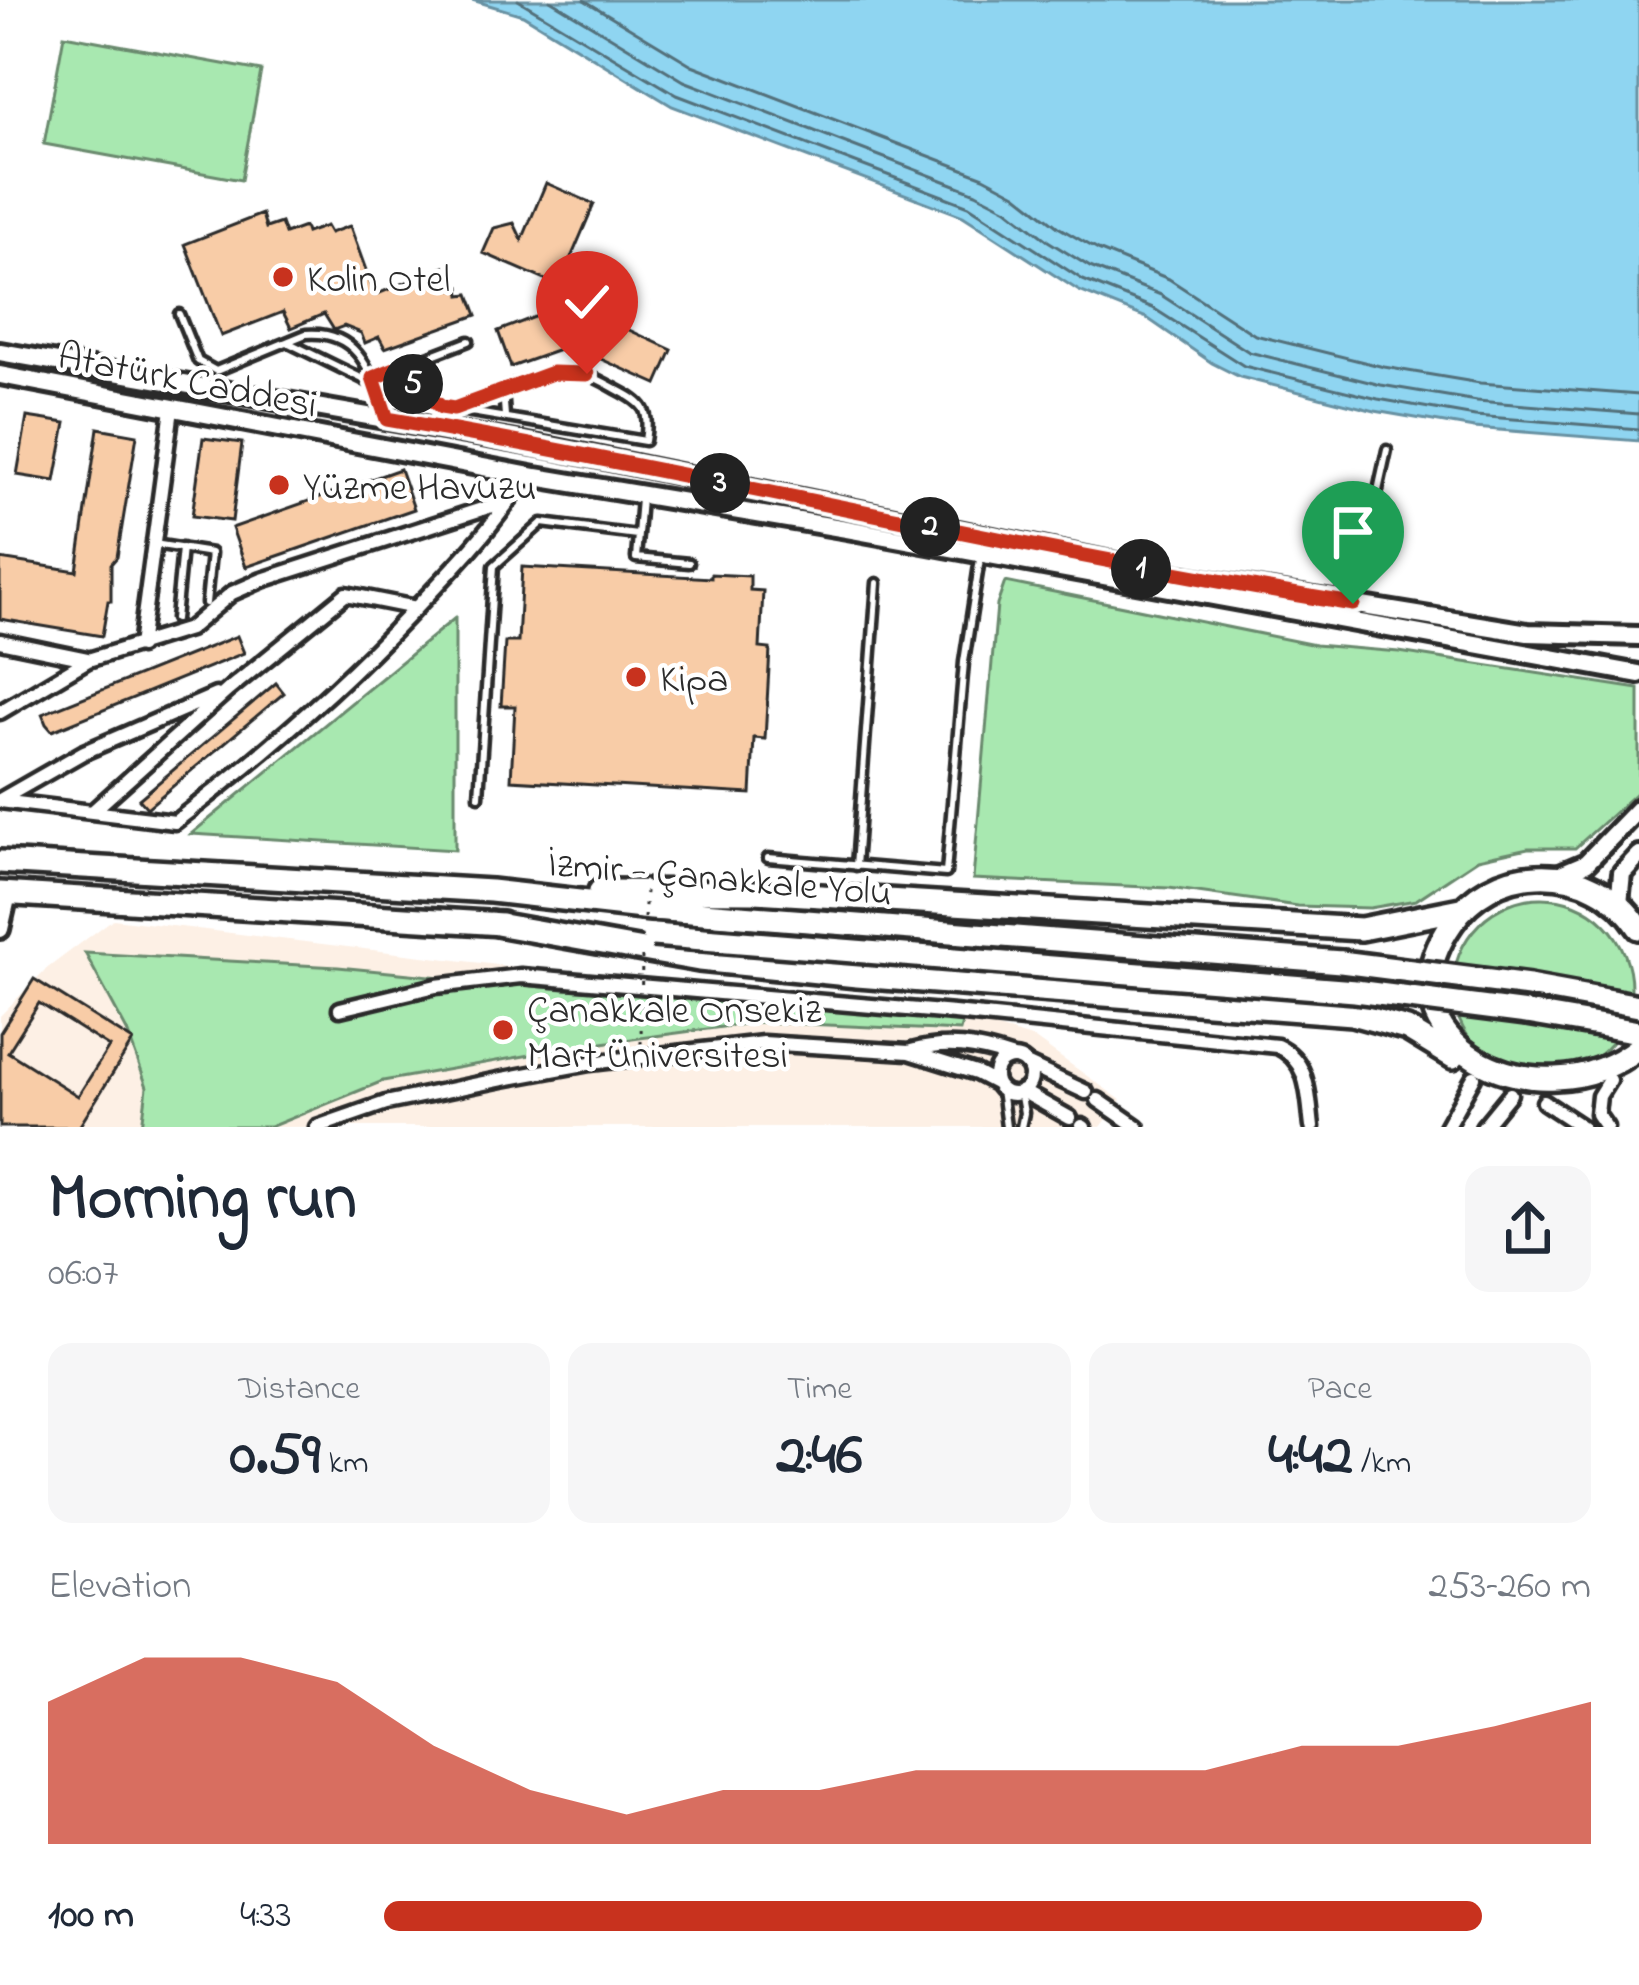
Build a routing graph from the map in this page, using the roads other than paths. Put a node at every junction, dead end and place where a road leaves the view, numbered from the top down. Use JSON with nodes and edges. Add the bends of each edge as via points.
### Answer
{"nodes":[{"id":1,"x":179,"y":314,"type":"dead end"},
{"id":2,"x":469,"y":341,"type":"dead end"},
{"id":3,"x":286,"y":342,"type":"junction"},
{"id":4,"x":0,"y":352,"type":"edge"},
{"id":5,"x":395,"y":369,"type":"junction"},
{"id":6,"x":0,"y":375,"type":"edge"},
{"id":7,"x":374,"y":382,"type":"junction"},
{"id":8,"x":503,"y":390,"type":"junction"},
{"id":9,"x":172,"y":409,"type":"junction"},
{"id":10,"x":454,"y":409,"type":"junction"},
{"id":11,"x":506,"y":418,"type":"junction"},
{"id":12,"x":387,"y":419,"type":"junction"},
{"id":13,"x":528,"y":444,"type":"junction"},
{"id":14,"x":386,"y":449,"type":"junction"},
{"id":15,"x":1387,"y":450,"type":"dead end"},
{"id":16,"x":525,"y":476,"type":"junction"},
{"id":17,"x":641,"y":495,"type":"junction"},
{"id":18,"x":510,"y":500,"type":"junction"},
{"id":19,"x":638,"y":535,"type":"junction"},
{"id":20,"x":154,"y":544,"type":"junction"},
{"id":21,"x":982,"y":546,"type":"junction"},
{"id":22,"x":182,"y":548,"type":"junction"},
{"id":23,"x":689,"y":563,"type":"dead end"},
{"id":24,"x":877,"y":583,"type":"dead end"},
{"id":25,"x":206,"y":603,"type":"dead end"},
{"id":26,"x":1353,"y":604,"type":"junction"},
{"id":27,"x":416,"y":608,"type":"junction"},
{"id":28,"x":175,"y":619,"type":"dead end"},
{"id":29,"x":1639,"y":636,"type":"edge"},
{"id":30,"x":0,"y":641,"type":"edge"},
{"id":31,"x":140,"y":646,"type":"junction"},
{"id":32,"x":88,"y":660,"type":"junction"},
{"id":33,"x":1639,"y":674,"type":"edge"},
{"id":34,"x":228,"y":690,"type":"junction"},
{"id":35,"x":0,"y":712,"type":"edge"},
{"id":36,"x":479,"y":796,"type":"dead end"},
{"id":37,"x":0,"y":801,"type":"edge"},
{"id":38,"x":1639,"y":808,"type":"edge"},
{"id":39,"x":92,"y":812,"type":"junction"},
{"id":40,"x":1639,"y":855,"type":"edge"},
{"id":41,"x":768,"y":858,"type":"dead end"},
{"id":42,"x":0,"y":862,"type":"edge"},
{"id":43,"x":856,"y":866,"type":"junction"},
{"id":44,"x":1558,"y":875,"type":"junction"},
{"id":45,"x":491,"y":891,"type":"junction"},
{"id":46,"x":4,"y":893,"type":"edge"},
{"id":47,"x":1619,"y":904,"type":"junction"},
{"id":48,"x":1461,"y":909,"type":"junction"},
{"id":49,"x":491,"y":923,"type":"junction"},
{"id":50,"x":1639,"y":928,"type":"edge"},
{"id":51,"x":0,"y":929,"type":"edge"},
{"id":52,"x":1639,"y":1006,"type":"edge"},
{"id":53,"x":340,"y":1009,"type":"dead end"},
{"id":54,"x":1639,"y":1033,"type":"edge"},
{"id":55,"x":1639,"y":1047,"type":"edge"},
{"id":56,"x":910,"y":1052,"type":"junction"},
{"id":57,"x":1453,"y":1057,"type":"junction"},
{"id":58,"x":1020,"y":1061,"type":"junction"},
{"id":59,"x":1623,"y":1072,"type":"edge"},
{"id":60,"x":1474,"y":1077,"type":"junction"},
{"id":61,"x":999,"y":1086,"type":"junction"},
{"id":62,"x":1021,"y":1091,"type":"junction"},
{"id":63,"x":1510,"y":1094,"type":"junction"},
{"id":64,"x":1544,"y":1102,"type":"junction"},
{"id":65,"x":1078,"y":1124,"type":"edge"},
{"id":66,"x":1130,"y":1125,"type":"edge"},
{"id":67,"x":317,"y":1127,"type":"edge"},
{"id":68,"x":1006,"y":1127,"type":"edge"},
{"id":69,"x":1021,"y":1127,"type":"edge"},
{"id":70,"x":1309,"y":1127,"type":"edge"},
{"id":71,"x":1446,"y":1127,"type":"edge"},
{"id":72,"x":1484,"y":1127,"type":"edge"},
{"id":73,"x":1582,"y":1127,"type":"edge"},
{"id":74,"x":1606,"y":1127,"type":"edge"}],
"edges":[{"from":1,"to":3,"type":"lane","via":[[198,361],[212,370]]},
{"from":2,"to":5,"type":"lane"},
{"from":3,"to":7,"type":"lane"},
{"from":3,"to":7,"type":"lane","via":[[321,333],[358,351]]},
{"from":4,"to":12,"type":"main road","name":"Atatürk Caddesi"},
{"from":5,"to":7,"type":"lane"},
{"from":5,"to":10,"type":"lane"},
{"from":6,"to":9,"type":"main road","name":"Atatürk Caddesi"},
{"from":7,"to":12,"type":"lane"},
{"from":8,"to":10,"type":"lane"},
{"from":8,"to":11,"type":"lane"},
{"from":8,"to":11,"type":"lane","via":[[579,373],[642,402],[649,418],[645,441]]},
{"from":9,"to":14,"type":"main road","name":"Atatürk Caddesi"},
{"from":9,"to":20,"type":"street"},
{"from":10,"to":11,"type":"lane"},
{"from":12,"to":13,"type":"main road","name":"Atatürk Caddesi"},
{"from":12,"to":14,"type":"main road"},
{"from":13,"to":16,"type":"main road"},
{"from":13,"to":21,"type":"main road","name":"Atatürk Caddesi"},
{"from":14,"to":16,"type":"main road","name":"Atatürk Caddesi"},
{"from":15,"to":26,"type":"lane"},
{"from":16,"to":17,"type":"main road","name":"Atatürk Caddesi"},
{"from":16,"to":18,"type":"street"},
{"from":17,"to":19,"type":"lane"},
{"from":17,"to":21,"type":"main road","name":"Atatürk Caddesi"},
{"from":18,"to":27,"type":"street"},
{"from":18,"to":31,"type":"street","via":[[262,580],[189,629]]},
{"from":19,"to":23,"type":"lane","via":[[635,559]]},
{"from":19,"to":36,"type":"lane","via":[[542,523],[494,566]]},
{"from":20,"to":22,"type":"lane"},
{"from":20,"to":31,"type":"street"},
{"from":21,"to":26,"type":"main road","name":"Atatürk Caddesi"},
{"from":21,"to":33,"type":"main road","name":"Atatürk Caddesi"},
{"from":21,"to":43,"type":"lane","via":[[946,873]]},
{"from":22,"to":25,"type":"lane","via":[[212,553]]},
{"from":22,"to":28,"type":"lane"},
{"from":24,"to":43,"type":"lane"},
{"from":26,"to":29,"type":"main road","name":"Atatürk Caddesi","via":[[1528,632]]},
{"from":27,"to":34,"type":"street","via":[[346,594]]},
{"from":27,"to":39,"type":"street","via":[[352,675],[175,822]]},
{"from":30,"to":32,"type":"street"},
{"from":31,"to":32,"type":"street"},
{"from":32,"to":35,"type":"street"},
{"from":34,"to":37,"type":"street","via":[[84,752]]},
{"from":34,"to":39,"type":"street"},
{"from":37,"to":39,"type":"street"},
{"from":38,"to":44,"type":"main road","via":[[1586,862]]},
{"from":40,"to":47,"type":"main road","via":[[1622,873]]},
{"from":41,"to":43,"type":"lane"},
{"from":42,"to":45,"type":"highway","name":"İzmir - Çanakkale Yolu"},
{"from":44,"to":47,"type":"highway","via":[[1591,884]]},
{"from":44,"to":48,"type":"highway","via":[[1523,876]]},
{"from":45,"to":48,"type":"highway","via":[[755,892],[1361,928]]},
{"from":45,"to":52,"type":"highway","name":"İzmir - Çanakkale Yolu","bridge":true,"via":[[1341,962]]},
{"from":46,"to":49,"type":"highway"},
{"from":46,"to":51,"type":"main road"},
{"from":47,"to":50,"type":"highway"},
{"from":48,"to":57,"type":"highway","via":[[1432,968],[1432,1002]]},
{"from":49,"to":54,"type":"highway","name":"İzmir - Çanakkale Yolu","bridge":true,"via":[[1355,991]]},
{"from":49,"to":57,"type":"highway","via":[[699,960],[1352,1014],[1407,1029]]},
{"from":53,"to":70,"type":"street","via":[[521,976],[1277,1046],[1298,1060],[1306,1080]]},
{"from":55,"to":59,"type":"highway"},
{"from":56,"to":58,"type":"street","via":[[979,1046]]},
{"from":56,"to":61,"type":"street"},
{"from":56,"to":67,"type":"street","via":[[763,1043],[590,1064],[386,1103]]},
{"from":57,"to":60,"type":"highway"},
{"from":58,"to":61,"type":"street","via":[[998,1066]]},
{"from":58,"to":62,"type":"street","via":[[1029,1082]]},
{"from":58,"to":66,"type":"street"},
{"from":59,"to":64,"type":"highway","via":[[1585,1093]]},
{"from":59,"to":74,"type":"street","via":[[1599,1096]]},
{"from":60,"to":63,"type":"highway"},
{"from":60,"to":71,"type":"street"},
{"from":61,"to":62,"type":"street"},
{"from":61,"to":68,"type":"lane"},
{"from":62,"to":65,"type":"street"},
{"from":62,"to":69,"type":"lane"},
{"from":63,"to":64,"type":"highway"},
{"from":63,"to":72,"type":"street"},
{"from":64,"to":73,"type":"street"}]}
